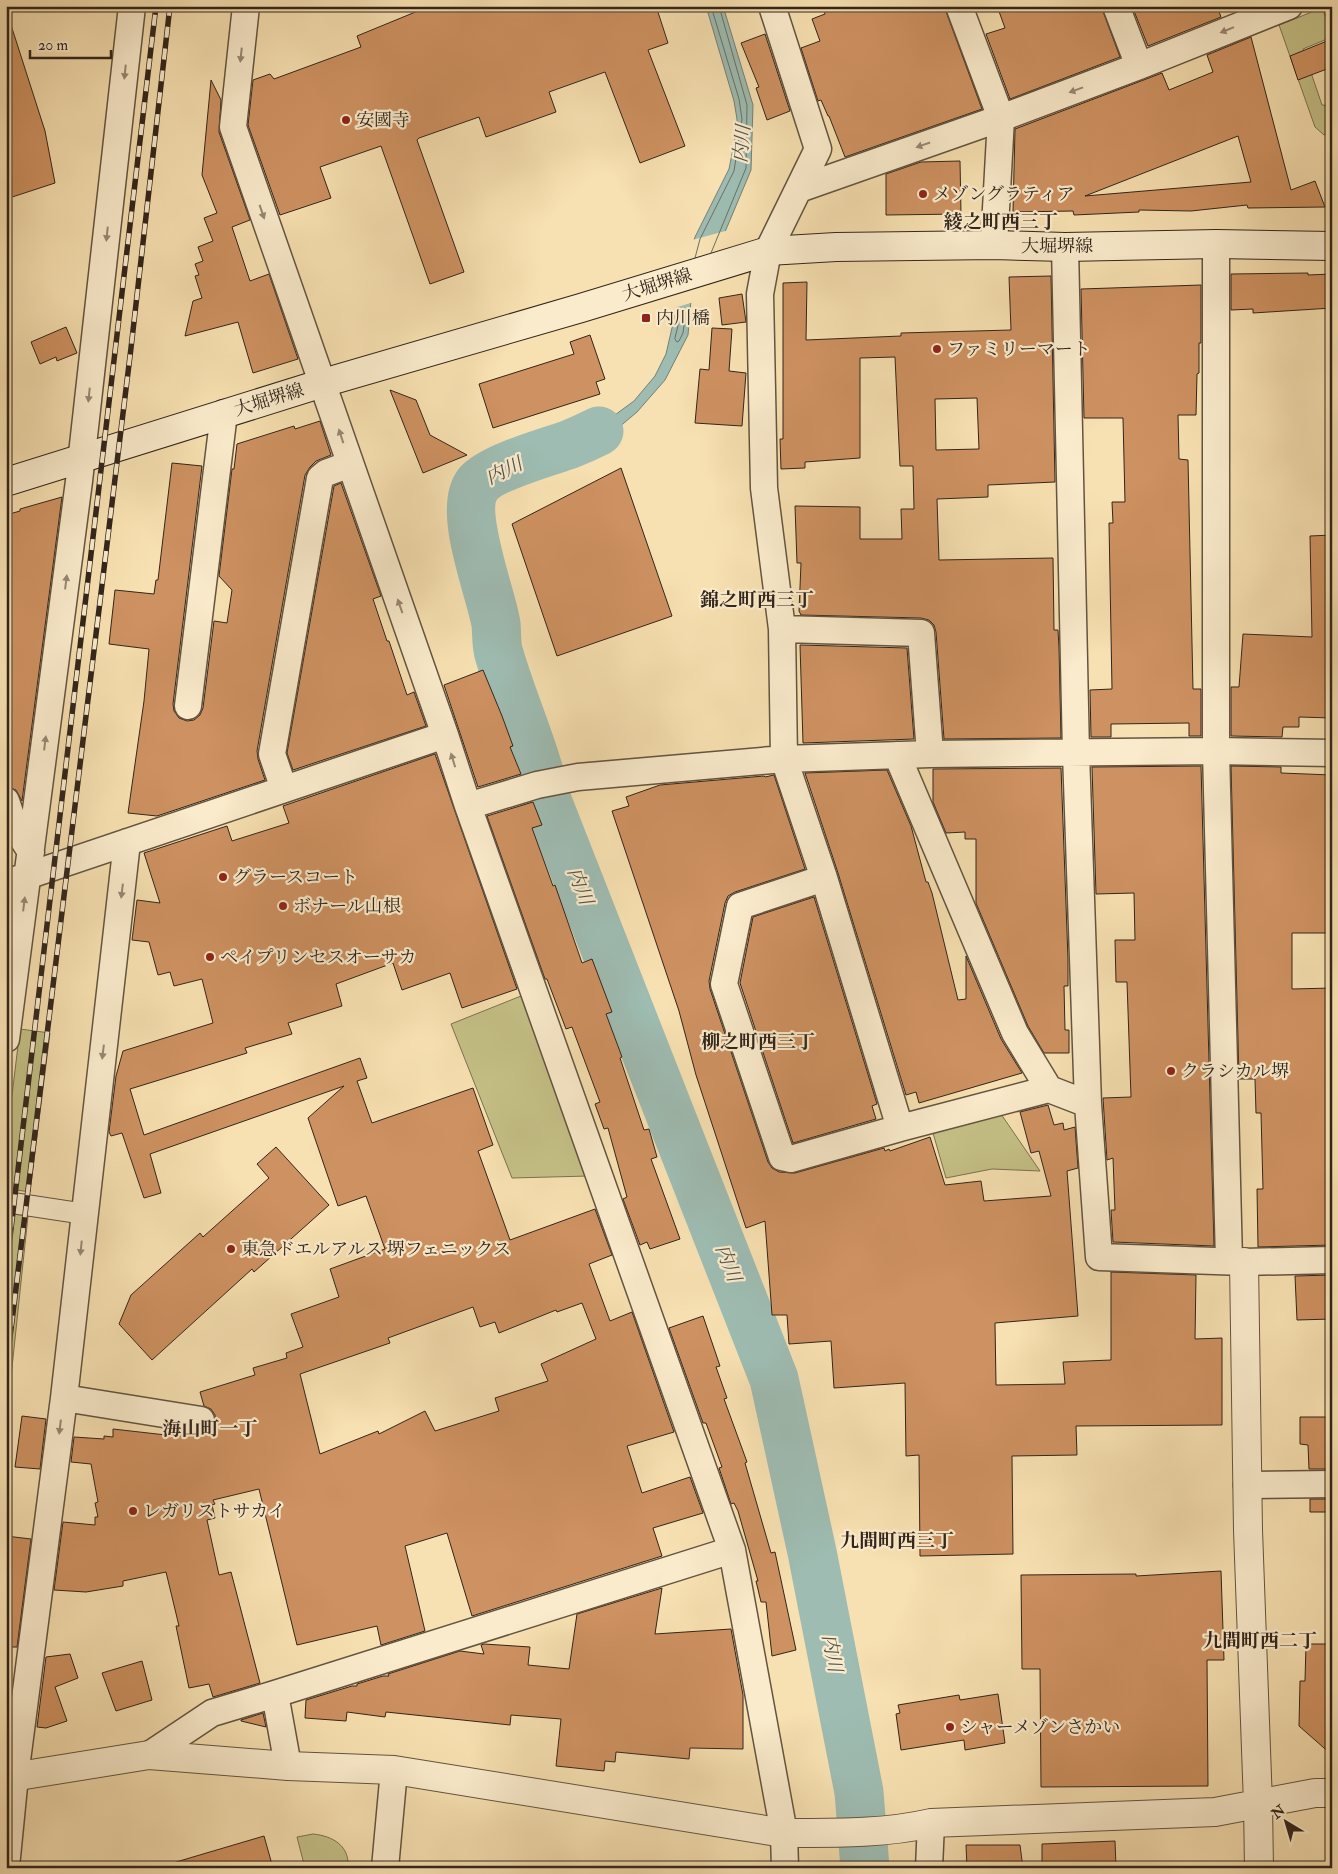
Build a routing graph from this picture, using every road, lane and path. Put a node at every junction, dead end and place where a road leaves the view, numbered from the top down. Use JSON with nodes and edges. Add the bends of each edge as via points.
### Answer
{"nodes":[{"id":1,"x":132,"y":6,"type":"edge"},
{"id":2,"x":246,"y":6,"type":"edge"},
{"id":3,"x":772,"y":6,"type":"edge"},
{"id":4,"x":959,"y":6,"type":"edge"},
{"id":5,"x":1116,"y":6,"type":"edge"},
{"id":6,"x":1289,"y":6,"type":"edge"},
{"id":7,"x":1139,"y":66,"type":"junction"},
{"id":8,"x":1001,"y":118,"type":"junction"},
{"id":9,"x":799,"y":188,"type":"junction"},
{"id":10,"x":1216,"y":244,"type":"junction"},
{"id":11,"x":994,"y":245,"type":"junction"},
{"id":12,"x":1332,"y":246,"type":"edge"},
{"id":13,"x":1065,"y":247,"type":"junction"},
{"id":14,"x":768,"y":251,"type":"junction"},
{"id":15,"x":323,"y":383,"type":"junction"},
{"id":16,"x":224,"y":413,"type":"junction"},
{"id":17,"x":82,"y":459,"type":"junction"},
{"id":18,"x":350,"y":464,"type":"junction"},
{"id":19,"x":6,"y":482,"type":"edge"},
{"id":20,"x":782,"y":629,"type":"junction"},
{"id":21,"x":188,"y":706,"type":"dead end"},
{"id":22,"x":445,"y":734,"type":"junction"},
{"id":23,"x":1216,"y":751,"type":"junction"},
{"id":24,"x":1332,"y":752,"type":"edge"},
{"id":25,"x":1076,"y":753,"type":"junction"},
{"id":26,"x":930,"y":754,"type":"junction"},
{"id":27,"x":896,"y":755,"type":"junction"},
{"id":28,"x":784,"y":759,"type":"junction"},
{"id":29,"x":284,"y":789,"type":"junction"},
{"id":30,"x":6,"y":802,"type":"edge"},
{"id":31,"x":468,"y":806,"type":"junction"},
{"id":32,"x":127,"y":842,"type":"junction"},
{"id":33,"x":22,"y":870,"type":"edge"},
{"id":34,"x":824,"y":878,"type":"junction"},
{"id":35,"x":6,"y":1039,"type":"edge"},
{"id":36,"x":1049,"y":1089,"type":"junction"},
{"id":37,"x":1088,"y":1104,"type":"junction"},
{"id":38,"x":900,"y":1128,"type":"junction"},
{"id":39,"x":6,"y":1202,"type":"edge"},
{"id":40,"x":84,"y":1214,"type":"junction"},
{"id":41,"x":1332,"y":1260,"type":"edge"},
{"id":42,"x":1236,"y":1262,"type":"junction"},
{"id":43,"x":64,"y":1398,"type":"junction"},
{"id":44,"x":201,"y":1420,"type":"dead end"},
{"id":45,"x":1332,"y":1484,"type":"edge"},
{"id":46,"x":1247,"y":1485,"type":"junction"},
{"id":47,"x":732,"y":1550,"type":"junction"},
{"id":48,"x":275,"y":1694,"type":"junction"},
{"id":49,"x":148,"y":1755,"type":"junction"},
{"id":50,"x":288,"y":1766,"type":"junction"},
{"id":51,"x":394,"y":1770,"type":"junction"},
{"id":52,"x":11,"y":1777,"type":"edge"},
{"id":53,"x":1332,"y":1793,"type":"edge"},
{"id":54,"x":1258,"y":1804,"type":"junction"},
{"id":55,"x":920,"y":1826,"type":"junction"},
{"id":56,"x":784,"y":1833,"type":"junction"},
{"id":57,"x":6,"y":1867,"type":"edge"},
{"id":58,"x":385,"y":1868,"type":"edge"},
{"id":59,"x":785,"y":1868,"type":"edge"},
{"id":60,"x":930,"y":1868,"type":"edge"},
{"id":61,"x":1258,"y":1868,"type":"edge"}],
"edges":[{"from":1,"to":17,"type":"street","one_way":true},
{"from":2,"to":15,"type":"street","one_way":true,"via":[[233,127]]},
{"from":3,"to":9,"type":"street","via":[[818,149]]},
{"from":4,"to":8,"type":"street"},
{"from":5,"to":7,"type":"street"},
{"from":6,"to":7,"type":"street","one_way":true},
{"from":7,"to":8,"type":"street","one_way":true},
{"from":8,"to":9,"type":"street","one_way":true},
{"from":8,"to":11,"type":"street"},
{"from":9,"to":14,"type":"street"},
{"from":10,"to":12,"type":"street","name":"大堀堺線"},
{"from":10,"to":13,"type":"street","name":"大堀堺線"},
{"from":10,"to":23,"type":"street"},
{"from":11,"to":13,"type":"street","name":"大堀堺線"},
{"from":11,"to":14,"type":"street","name":"大堀堺線"},
{"from":13,"to":25,"type":"street"},
{"from":14,"to":15,"type":"street","name":"大堀堺線"},
{"from":14,"to":20,"type":"street","via":[[760,294],[764,488]]},
{"from":15,"to":16,"type":"street","name":"大堀堺線"},
{"from":18,"to":15,"type":"street","one_way":true},
{"from":16,"to":17,"type":"street","name":"大堀堺線"},
{"from":16,"to":21,"type":"street"},
{"from":17,"to":19,"type":"street","name":"大堀堺線"},
{"from":33,"to":17,"type":"street","one_way":true},
{"from":22,"to":18,"type":"street","one_way":true},
{"from":18,"to":29,"type":"street","via":[[320,478],[272,754]]},
{"from":20,"to":26,"type":"street","via":[[921,633]]},
{"from":20,"to":28,"type":"street"},
{"from":22,"to":29,"type":"street"},
{"from":31,"to":22,"type":"street","one_way":true},
{"from":23,"to":24,"type":"street"},
{"from":23,"to":25,"type":"street"},
{"from":23,"to":42,"type":"street"},
{"from":25,"to":26,"type":"street"},
{"from":25,"to":37,"type":"street"},
{"from":26,"to":27,"type":"street"},
{"from":27,"to":28,"type":"street"},
{"from":27,"to":36,"type":"street","via":[[1015,1033]]},
{"from":28,"to":31,"type":"street","via":[[578,778],[537,785]]},
{"from":28,"to":34,"type":"street"},
{"from":29,"to":32,"type":"street"},
{"from":30,"to":33,"type":"street","via":[[15,827]]},
{"from":31,"to":47,"type":"street"},
{"from":32,"to":33,"type":"street"},
{"from":32,"to":40,"type":"street","one_way":true},
{"from":35,"to":33,"type":"street","one_way":true},
{"from":34,"to":38,"type":"street"},
{"from":34,"to":38,"type":"street","via":[[740,906],[724,984],[782,1157],[791,1159]]},
{"from":36,"to":37,"type":"street"},
{"from":36,"to":38,"type":"street"},
{"from":37,"to":42,"type":"street","via":[[1099,1257]]},
{"from":39,"to":40,"type":"street"},
{"from":40,"to":43,"type":"street","one_way":true},
{"from":41,"to":42,"type":"street"},
{"from":42,"to":46,"type":"street"},
{"from":43,"to":44,"type":"street"},
{"from":43,"to":52,"type":"street","one_way":true},
{"from":45,"to":46,"type":"street"},
{"from":46,"to":54,"type":"street"},
{"from":47,"to":48,"type":"street"},
{"from":47,"to":56,"type":"street"},
{"from":48,"to":49,"type":"street","via":[[212,1713]]},
{"from":48,"to":50,"type":"street"},
{"from":49,"to":50,"type":"street"},
{"from":49,"to":52,"type":"street"},
{"from":50,"to":51,"type":"street"},
{"from":51,"to":56,"type":"street"},
{"from":51,"to":58,"type":"street"},
{"from":52,"to":57,"type":"street"},
{"from":53,"to":54,"type":"street"},
{"from":54,"to":55,"type":"street","via":[[1215,1812]]},
{"from":54,"to":61,"type":"street"},
{"from":55,"to":56,"type":"street","via":[[834,1833]]},
{"from":55,"to":60,"type":"street"},
{"from":56,"to":59,"type":"street"}]}
